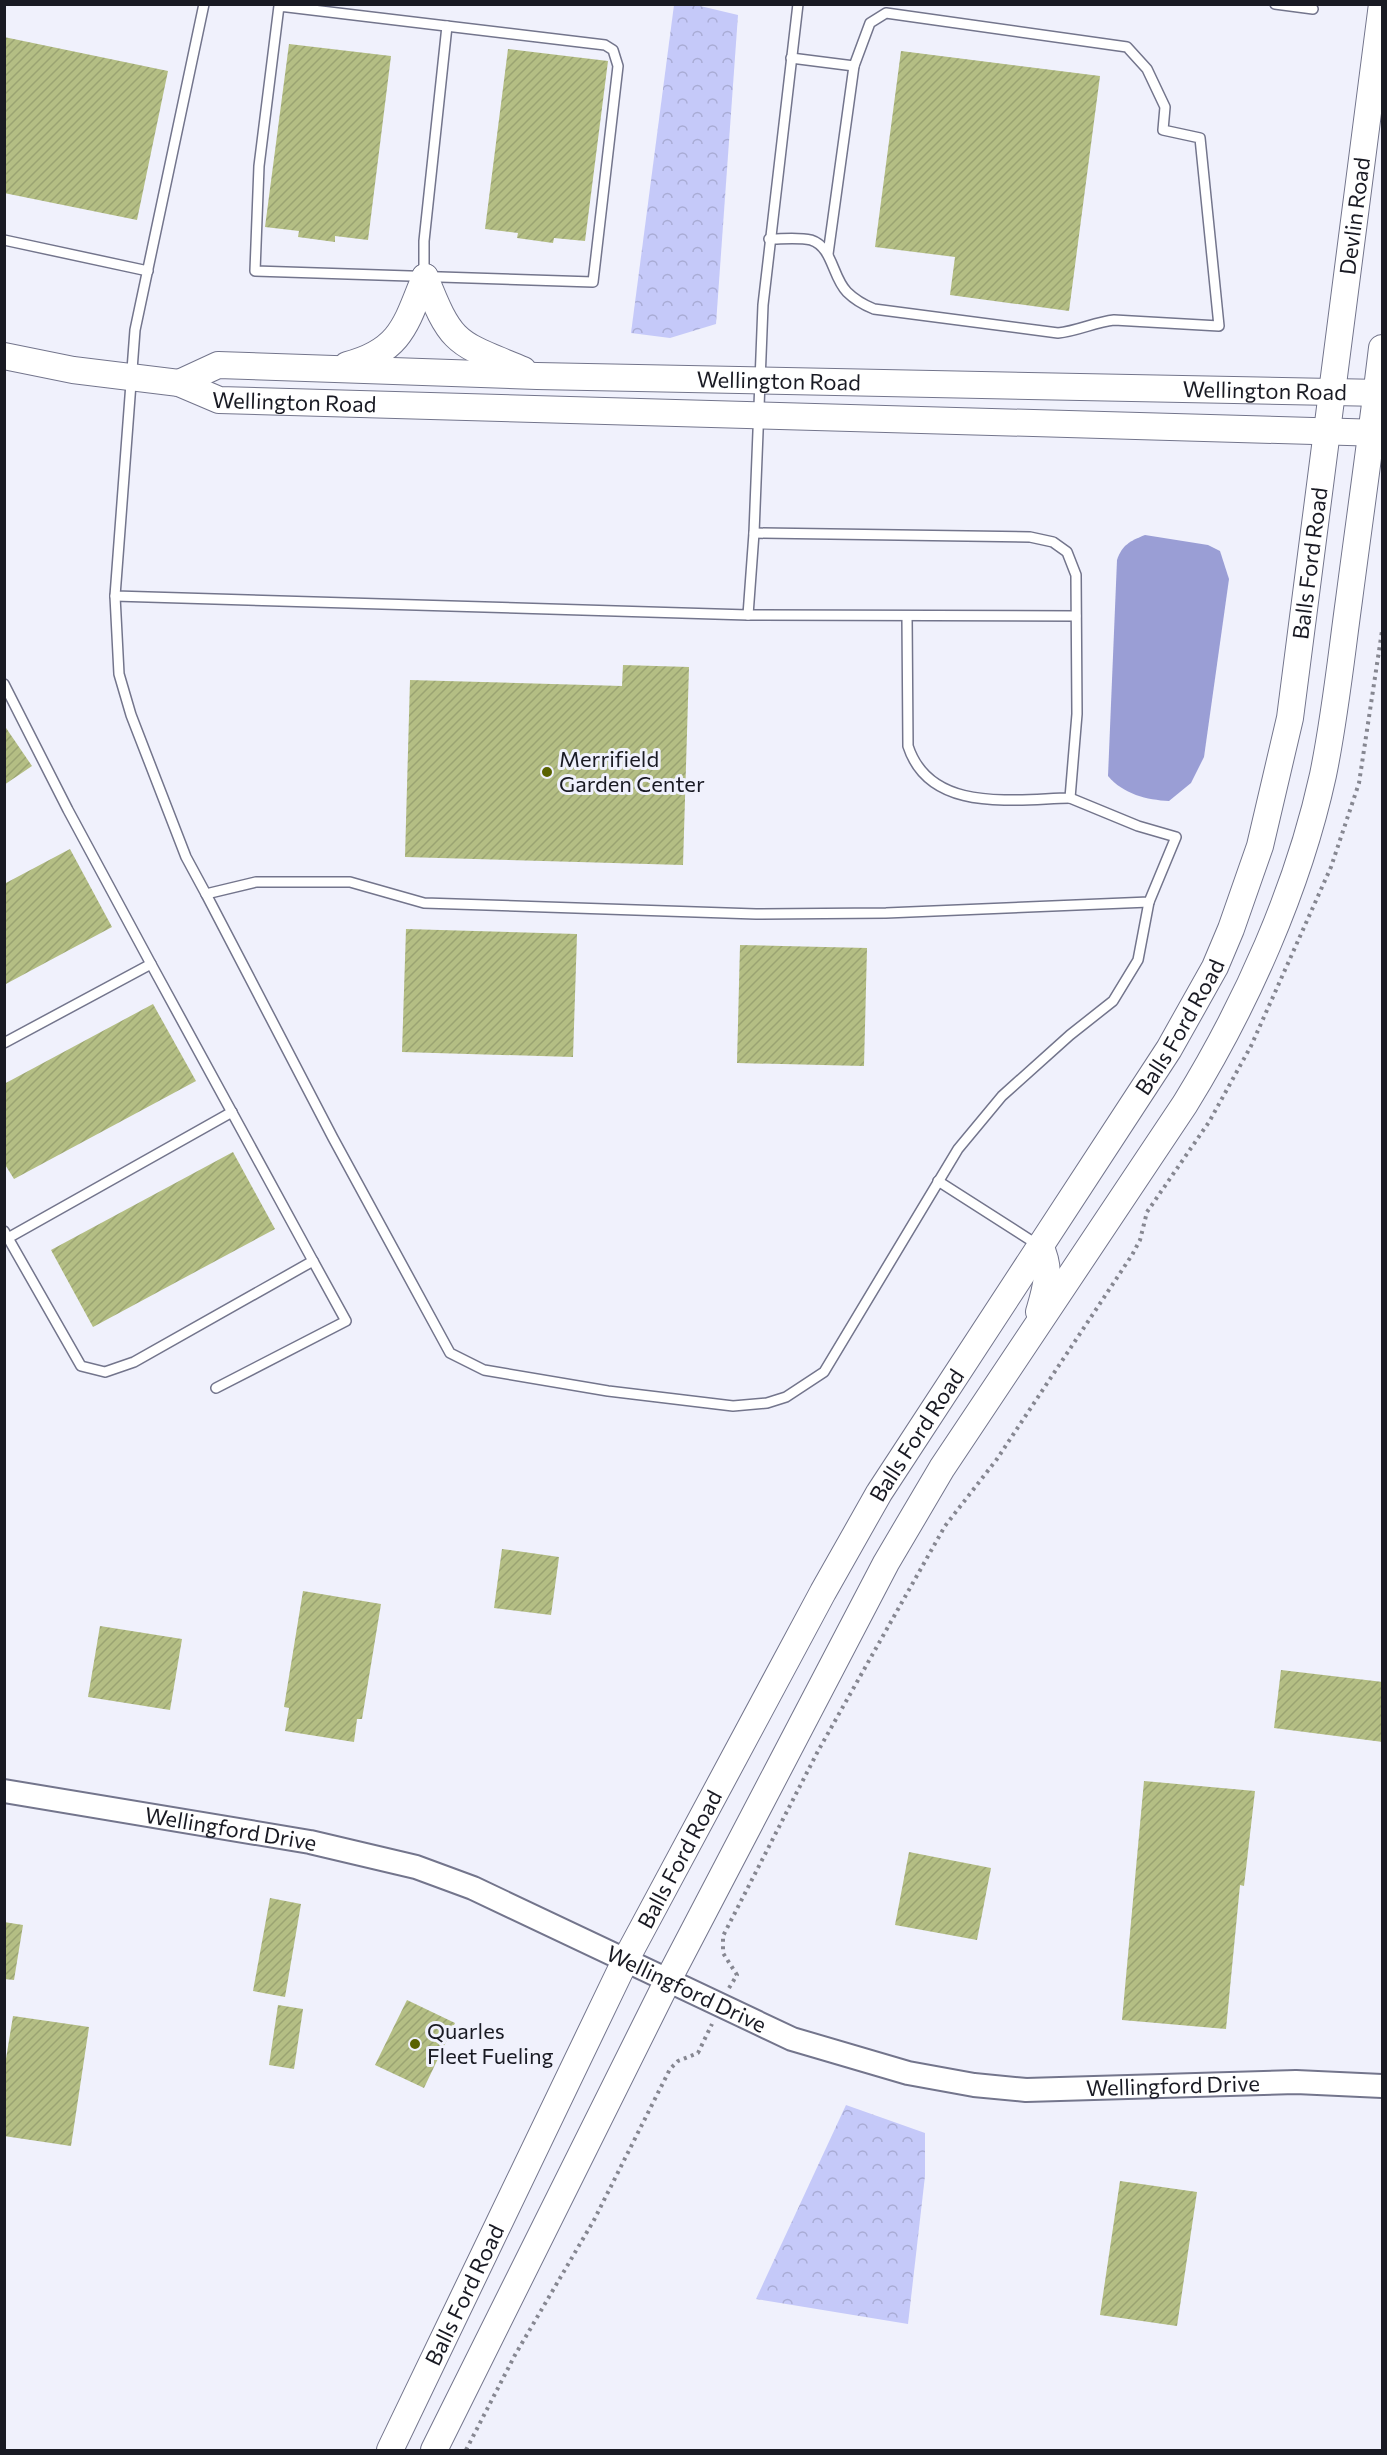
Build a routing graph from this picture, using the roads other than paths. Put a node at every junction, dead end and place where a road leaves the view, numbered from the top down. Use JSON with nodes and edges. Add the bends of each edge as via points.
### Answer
{"nodes":[{"id":1,"x":798,"y":4,"type":"edge"},
{"id":2,"x":1275,"y":4,"type":"edge"},
{"id":3,"x":1382,"y":4,"type":"edge"},
{"id":4,"x":201,"y":5,"type":"edge"},
{"id":5,"x":1313,"y":9,"type":"dead end"},
{"id":6,"x":447,"y":26,"type":"junction"},
{"id":7,"x":791,"y":58,"type":"junction"},
{"id":8,"x":854,"y":66,"type":"junction"},
{"id":9,"x":769,"y":239,"type":"junction"},
{"id":10,"x":4,"y":240,"type":"edge"},
{"id":11,"x":828,"y":254,"type":"junction"},
{"id":12,"x":148,"y":271,"type":"junction"},
{"id":13,"x":424,"y":277,"type":"junction"},
{"id":14,"x":1383,"y":348,"type":"edge"},
{"id":15,"x":4,"y":356,"type":"edge"},
{"id":16,"x":330,"y":370,"type":"junction"},
{"id":17,"x":537,"y":376,"type":"junction"},
{"id":18,"x":131,"y":378,"type":"junction"},
{"id":19,"x":760,"y":381,"type":"junction"},
{"id":20,"x":179,"y":383,"type":"junction"},
{"id":21,"x":1332,"y":393,"type":"junction"},
{"id":22,"x":1380,"y":393,"type":"edge"},
{"id":23,"x":759,"y":417,"type":"junction"},
{"id":24,"x":1326,"y":431,"type":"junction"},
{"id":25,"x":1377,"y":432,"type":"edge"},
{"id":26,"x":754,"y":533,"type":"junction"},
{"id":27,"x":115,"y":596,"type":"junction"},
{"id":28,"x":748,"y":615,"type":"junction"},
{"id":29,"x":907,"y":616,"type":"junction"},
{"id":30,"x":1076,"y":616,"type":"junction"},
{"id":31,"x":4,"y":684,"type":"edge"},
{"id":32,"x":1070,"y":798,"type":"junction"},
{"id":33,"x":206,"y":894,"type":"junction"},
{"id":34,"x":1149,"y":902,"type":"junction"},
{"id":35,"x":151,"y":964,"type":"junction"},
{"id":36,"x":4,"y":1043,"type":"edge"},
{"id":37,"x":232,"y":1112,"type":"junction"},
{"id":38,"x":938,"y":1181,"type":"junction"},
{"id":39,"x":6,"y":1235,"type":"edge"},
{"id":40,"x":1040,"y":1246,"type":"junction"},
{"id":41,"x":312,"y":1261,"type":"junction"},
{"id":42,"x":1033,"y":1332,"type":"junction"},
{"id":43,"x":216,"y":1389,"type":"dead end"},
{"id":44,"x":4,"y":1791,"type":"edge"},
{"id":45,"x":625,"y":1961,"type":"junction"},
{"id":46,"x":667,"y":1982,"type":"junction"},
{"id":47,"x":1383,"y":2086,"type":"edge"},
{"id":48,"x":390,"y":2451,"type":"edge"},
{"id":49,"x":434,"y":2451,"type":"edge"}],
"edges":[{"from":1,"to":7,"type":"lane"},
{"from":2,"to":5,"type":"lane"},
{"from":3,"to":21,"type":"main road","name":"Devlin Road"},
{"from":4,"to":12,"type":"lane"},
{"from":6,"to":13,"type":"lane","via":[[424,241]]},
{"from":6,"to":13,"type":"lane","via":[[605,45],[613,50],[618,66],[593,282]]},
{"from":6,"to":13,"type":"lane","via":[[279,6],[259,166],[255,271]]},
{"from":7,"to":8,"type":"lane"},
{"from":7,"to":9,"type":"lane"},
{"from":8,"to":11,"type":"lane"},
{"from":8,"to":11,"type":"lane","via":[[870,23],[886,13],[1127,47],[1146,69],[1165,107],[1163,130],[1200,138],[1219,326],[1114,320],[1058,333],[874,309],[846,292]]},
{"from":9,"to":11,"type":"lane","via":[[810,240]]},
{"from":9,"to":19,"type":"lane"},
{"from":10,"to":12,"type":"lane"},
{"from":12,"to":18,"type":"lane","via":[[135,330]]},
{"from":13,"to":16,"type":"main road","via":[[396,340],[372,357]]},
{"from":13,"to":17,"type":"main road","via":[[445,326],[457,340]]},
{"from":14,"to":22,"type":"main road"},
{"from":15,"to":18,"type":"main road","name":"Wellington Road"},
{"from":16,"to":17,"type":"main road","name":"Wellington Road"},
{"from":16,"to":20,"type":"main road","name":"Wellington Road","via":[[218,365]]},
{"from":17,"to":19,"type":"main road","name":"Wellington Road"},
{"from":18,"to":20,"type":"main road","name":"Wellington Road"},
{"from":18,"to":27,"type":"lane"},
{"from":19,"to":21,"type":"main road","name":"Wellington Road"},
{"from":19,"to":23,"type":"lane"},
{"from":20,"to":23,"type":"main road","name":"Wellington Road","via":[[219,400]]},
{"from":21,"to":22,"type":"main road","name":"Wellington Road"},
{"from":21,"to":24,"type":"main road","name":"Balls Ford Road"},
{"from":22,"to":25,"type":"main road"},
{"from":23,"to":24,"type":"main road","name":"Wellington Road"},
{"from":23,"to":26,"type":"lane"},
{"from":24,"to":25,"type":"main road","name":"Wellington Road"},
{"from":24,"to":40,"type":"main road","name":"Balls Ford Road","via":[[1290,718],[1278,778],[1244,894],[1215,967],[1169,1049]]},
{"from":25,"to":42,"type":"main road","name":"Balls Ford Road","via":[[1327,752],[1313,810],[1277,919],[1206,1071]]},
{"from":26,"to":28,"type":"lane"},
{"from":26,"to":30,"type":"lane","via":[[1030,537],[1053,542],[1067,552],[1076,575]]},
{"from":27,"to":28,"type":"lane"},
{"from":27,"to":33,"type":"lane","via":[[118,674],[186,857]]},
{"from":28,"to":29,"type":"lane"},
{"from":29,"to":30,"type":"lane"},
{"from":29,"to":32,"type":"lane","via":[[908,746],[913,761],[929,781],[957,796]]},
{"from":30,"to":32,"type":"lane","via":[[1077,714]]},
{"from":31,"to":35,"type":"lane"},
{"from":32,"to":34,"type":"lane","via":[[1176,837]]},
{"from":33,"to":34,"type":"lane","via":[[256,882],[350,882],[424,903],[756,914]]},
{"from":33,"to":38,"type":"lane","via":[[440,1338],[450,1353],[484,1370],[608,1391],[733,1406],[786,1397],[824,1372]]},
{"from":34,"to":38,"type":"lane","via":[[1138,960],[1113,1001],[1002,1096],[957,1149]]},
{"from":35,"to":36,"type":"lane"},
{"from":35,"to":37,"type":"lane"},
{"from":37,"to":39,"type":"lane"},
{"from":37,"to":41,"type":"lane"},
{"from":38,"to":40,"type":"lane"},
{"from":39,"to":41,"type":"lane","via":[[81,1366],[105,1372],[134,1362]]},
{"from":40,"to":42,"type":"main road","via":[[1048,1277]]},
{"from":40,"to":45,"type":"main road","name":"Balls Ford Road","via":[[879,1493]]},
{"from":41,"to":43,"type":"lane","via":[[346,1322]]},
{"from":42,"to":46,"type":"main road","name":"Balls Ford Road","via":[[942,1468],[886,1563]]},
{"from":44,"to":45,"type":"street","name":"Wellingford Drive","via":[[310,1842],[416,1867],[472,1888]]},
{"from":45,"to":46,"type":"street","name":"Wellingford Drive"},
{"from":45,"to":48,"type":"main road","name":"Balls Ford Road"},
{"from":46,"to":47,"type":"street","name":"Wellingford Drive","via":[[792,2039],[908,2073],[974,2085],[1026,2090],[1296,2082]]},
{"from":46,"to":49,"type":"main road","name":"Balls Ford Road"}]}
